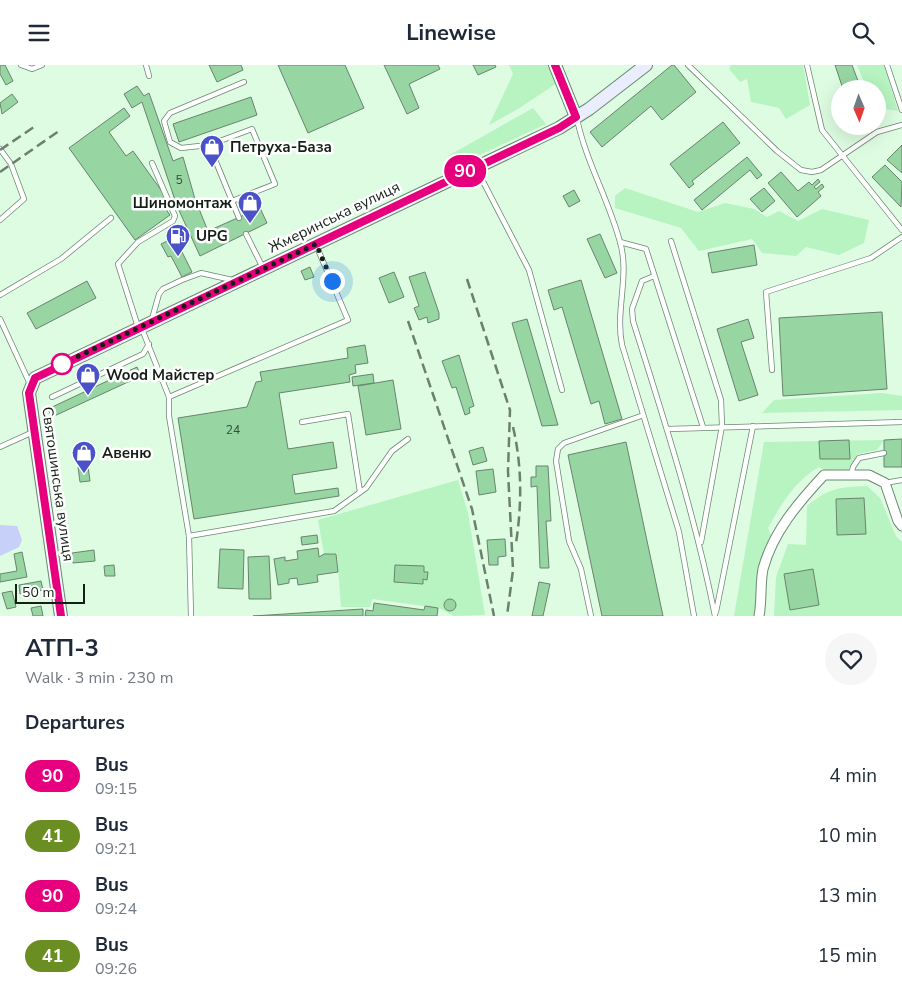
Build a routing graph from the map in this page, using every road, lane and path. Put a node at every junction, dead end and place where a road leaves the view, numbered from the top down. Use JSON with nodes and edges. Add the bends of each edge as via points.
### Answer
{"nodes":[{"id":1,"x":21,"y":65,"type":"edge"},
{"id":2,"x":42,"y":65,"type":"edge"},
{"id":3,"x":146,"y":65,"type":"edge"},
{"id":4,"x":555,"y":65,"type":"edge"},
{"id":5,"x":646,"y":65,"type":"edge"},
{"id":6,"x":688,"y":65,"type":"edge"},
{"id":7,"x":807,"y":65,"type":"edge"},
{"id":8,"x":887,"y":65,"type":"edge"},
{"id":9,"x":148,"y":76,"type":"dead end"},
{"id":10,"x":244,"y":82,"type":"dead end"},
{"id":11,"x":902,"y":110,"type":"edge"},
{"id":12,"x":576,"y":117,"type":"junction"},
{"id":13,"x":902,"y":125,"type":"edge"},
{"id":14,"x":209,"y":145,"type":"junction"},
{"id":15,"x":0,"y":149,"type":"edge"},
{"id":16,"x":843,"y":155,"type":"junction"},
{"id":17,"x":152,"y":163,"type":"dead end"},
{"id":18,"x":476,"y":167,"type":"junction"},
{"id":19,"x":232,"y":201,"type":"junction"},
{"id":20,"x":111,"y":218,"type":"dead end"},
{"id":21,"x":239,"y":218,"type":"dead end"},
{"id":22,"x":0,"y":219,"type":"edge"},
{"id":23,"x":902,"y":230,"type":"edge"},
{"id":24,"x":246,"y":233,"type":"dead end"},
{"id":25,"x":902,"y":237,"type":"edge"},
{"id":26,"x":671,"y":241,"type":"dead end"},
{"id":27,"x":620,"y":242,"type":"junction"},
{"id":28,"x":316,"y":244,"type":"junction"},
{"id":29,"x":263,"y":269,"type":"junction"},
{"id":30,"x":654,"y":276,"type":"junction"},
{"id":31,"x":238,"y":282,"type":"junction"},
{"id":32,"x":0,"y":295,"type":"edge"},
{"id":33,"x":0,"y":319,"type":"edge"},
{"id":34,"x":144,"y":325,"type":"junction"},
{"id":35,"x":149,"y":344,"type":"junction"},
{"id":36,"x":772,"y":370,"type":"dead end"},
{"id":37,"x":31,"y":385,"type":"junction"},
{"id":38,"x":562,"y":390,"type":"dead end"},
{"id":39,"x":52,"y":397,"type":"dead end"},
{"id":40,"x":170,"y":397,"type":"junction"},
{"id":41,"x":641,"y":416,"type":"junction"},
{"id":42,"x":302,"y":422,"type":"dead end"},
{"id":43,"x":902,"y":422,"type":"edge"},
{"id":44,"x":722,"y":426,"type":"junction"},
{"id":45,"x":753,"y":426,"type":"junction"},
{"id":46,"x":703,"y":427,"type":"junction"},
{"id":47,"x":668,"y":429,"type":"junction"},
{"id":48,"x":34,"y":431,"type":"junction"},
{"id":49,"x":408,"y":439,"type":"dead end"},
{"id":50,"x":0,"y":447,"type":"edge"},
{"id":51,"x":884,"y":453,"type":"dead end"},
{"id":52,"x":852,"y":475,"type":"junction"},
{"id":53,"x":902,"y":480,"type":"edge"},
{"id":54,"x":885,"y":483,"type":"junction"},
{"id":55,"x":360,"y":492,"type":"junction"},
{"id":56,"x":902,"y":525,"type":"edge"},
{"id":57,"x":189,"y":536,"type":"junction"},
{"id":58,"x":700,"y":543,"type":"junction"},
{"id":59,"x":61,"y":616,"type":"edge"},
{"id":60,"x":191,"y":616,"type":"edge"},
{"id":61,"x":591,"y":616,"type":"edge"},
{"id":62,"x":694,"y":616,"type":"edge"},
{"id":63,"x":715,"y":616,"type":"edge"},
{"id":64,"x":759,"y":616,"type":"edge"}],
"edges":[{"from":1,"to":2,"type":"lane","via":[[32,69]]},
{"from":3,"to":9,"type":"lane"},
{"from":4,"to":12,"type":"main road"},
{"from":5,"to":12,"type":"main road","name":"Жмеринська вулиця"},
{"from":6,"to":16,"type":"lane","via":[[801,170],[821,170]]},
{"from":7,"to":16,"type":"lane","via":[[822,129]]},
{"from":8,"to":11,"type":"lane"},
{"from":10,"to":14,"type":"lane","via":[[170,113],[164,121],[170,142],[181,148]]},
{"from":12,"to":18,"type":"main road","name":"Жмеринська вулиця"},
{"from":12,"to":27,"type":"lane","via":[[585,152]]},
{"from":13,"to":16,"type":"lane","via":[[877,132]]},
{"from":14,"to":19,"type":"lane"},
{"from":14,"to":19,"type":"lane","via":[[252,129],[275,184]]},
{"from":15,"to":22,"type":"lane","via":[[11,164],[24,199]]},
{"from":16,"to":23,"type":"lane"},
{"from":17,"to":34,"type":"lane","via":[[175,216],[173,221],[138,242],[118,264]]},
{"from":18,"to":28,"type":"main road","name":"Жмеринська вулиця"},
{"from":18,"to":38,"type":"lane","via":[[529,270]]},
{"from":19,"to":21,"type":"lane"},
{"from":20,"to":32,"type":"lane","via":[[61,259]]},
{"from":24,"to":29,"type":"lane"},
{"from":25,"to":36,"type":"lane","via":[[871,258],[766,292]]},
{"from":26,"to":44,"type":"lane","via":[[721,400]]},
{"from":27,"to":30,"type":"lane","via":[[646,249]]},
{"from":27,"to":41,"type":"lane","via":[[624,264],[619,329]]},
{"from":28,"to":29,"type":"main road","name":"Жмеринська вулиця"},
{"from":28,"to":40,"type":"lane","via":[[348,320]]},
{"from":29,"to":31,"type":"main road","name":"Жмеринська вулиця"},
{"from":30,"to":46,"type":"lane"},
{"from":30,"to":47,"type":"lane","via":[[642,281],[632,309],[633,321]]},
{"from":31,"to":34,"type":"main road","name":"Жмеринська вулиця"},
{"from":31,"to":34,"type":"lane","via":[[201,273],[182,280],[163,289]]},
{"from":33,"to":37,"type":"lane"},
{"from":34,"to":35,"type":"lane"},
{"from":34,"to":37,"type":"main road","name":"Жмеринська вулиця","via":[[42,373]]},
{"from":35,"to":39,"type":"lane","via":[[143,354]]},
{"from":35,"to":40,"type":"lane"},
{"from":37,"to":48,"type":"main road","name":"Святошинська вулиця","via":[[29,393]]},
{"from":40,"to":57,"type":"lane","via":[[169,417]]},
{"from":41,"to":61,"type":"lane","via":[[564,443],[558,449],[556,461],[569,541],[581,569]]},
{"from":41,"to":62,"type":"lane","via":[[679,532]]},
{"from":42,"to":55,"type":"lane","via":[[348,414]]},
{"from":43,"to":45,"type":"lane"},
{"from":44,"to":45,"type":"lane"},
{"from":44,"to":46,"type":"lane"},
{"from":44,"to":58,"type":"lane"},
{"from":45,"to":63,"type":"lane"},
{"from":46,"to":47,"type":"lane"},
{"from":47,"to":58,"type":"lane"},
{"from":48,"to":50,"type":"lane"},
{"from":48,"to":59,"type":"main road","name":"Святошинська вулиця"},
{"from":49,"to":55,"type":"lane","via":[[392,451]]},
{"from":51,"to":52,"type":"lane","via":[[859,458]]},
{"from":52,"to":54,"type":"street","via":[[869,475]]},
{"from":52,"to":64,"type":"street","via":[[824,475],[791,513],[778,534],[763,571]]},
{"from":53,"to":54,"type":"lane"},
{"from":54,"to":56,"type":"street"},
{"from":55,"to":57,"type":"lane","via":[[334,511]]},
{"from":57,"to":60,"type":"lane"},
{"from":58,"to":63,"type":"lane"}]}
